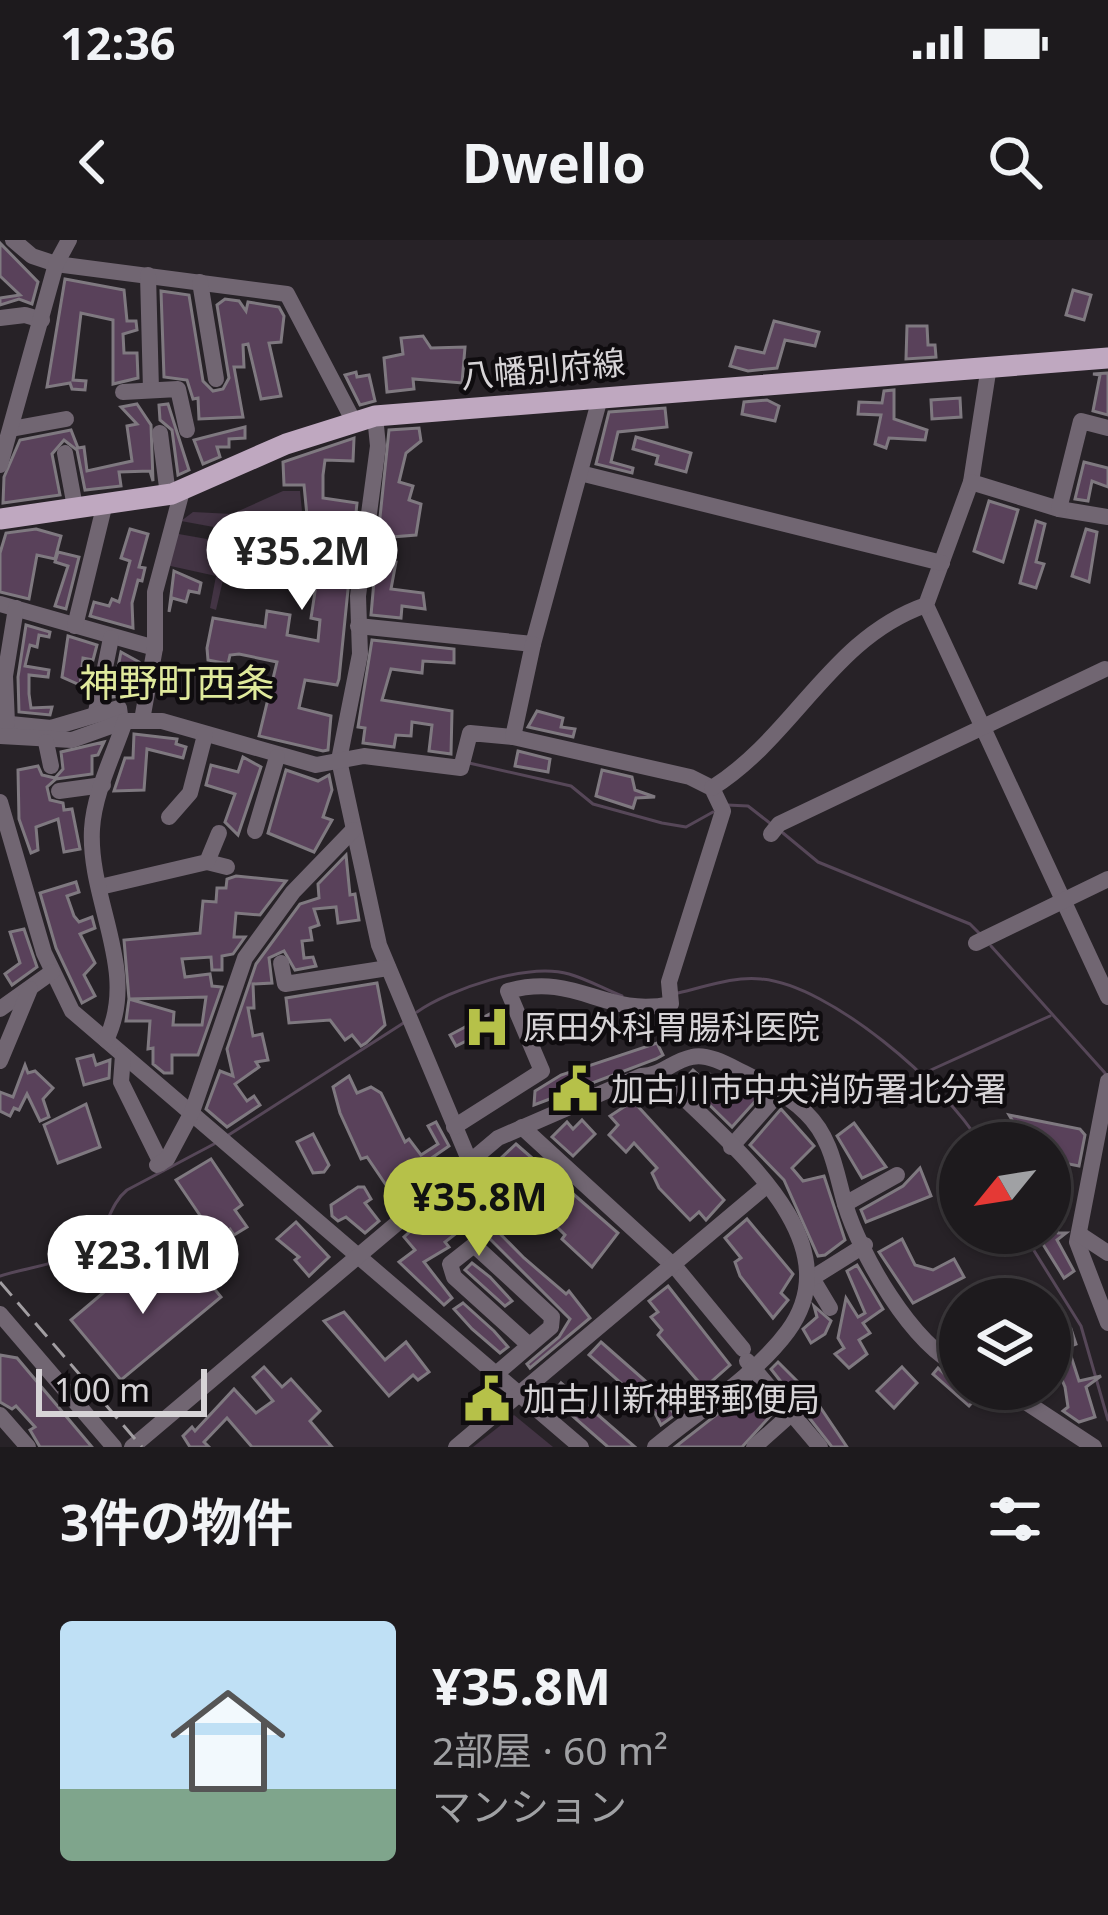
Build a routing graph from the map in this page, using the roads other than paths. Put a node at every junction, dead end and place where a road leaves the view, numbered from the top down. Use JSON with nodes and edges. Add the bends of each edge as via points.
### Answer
{"nodes":[{"id":1,"x":13,"y":240,"type":"edge"},
{"id":2,"x":70,"y":240,"type":"edge"},
{"id":3,"x":56,"y":264,"type":"junction"},
{"id":4,"x":148,"y":275,"type":"junction"},
{"id":5,"x":200,"y":282,"type":"junction"},
{"id":6,"x":0,"y":318,"type":"edge"},
{"id":7,"x":42,"y":320,"type":"junction"},
{"id":8,"x":1108,"y":358,"type":"edge"},
{"id":9,"x":989,"y":366,"type":"junction"},
{"id":10,"x":215,"y":380,"type":"dead end"},
{"id":11,"x":151,"y":390,"type":"junction"},
{"id":12,"x":123,"y":392,"type":"dead end"},
{"id":13,"x":600,"y":398,"type":"junction"},
{"id":14,"x":364,"y":418,"type":"junction"},
{"id":15,"x":66,"y":419,"type":"dead end"},
{"id":16,"x":11,"y":428,"type":"junction"},
{"id":17,"x":1108,"y":428,"type":"edge"},
{"id":18,"x":187,"y":430,"type":"dead end"},
{"id":19,"x":160,"y":433,"type":"dead end"},
{"id":20,"x":65,"y":453,"type":"dead end"},
{"id":21,"x":0,"y":465,"type":"edge"},
{"id":22,"x":580,"y":473,"type":"junction"},
{"id":23,"x":971,"y":482,"type":"junction"},
{"id":24,"x":175,"y":493,"type":"junction"},
{"id":25,"x":105,"y":503,"type":"junction"},
{"id":26,"x":76,"y":507,"type":"junction"},
{"id":27,"x":1059,"y":509,"type":"junction"},
{"id":28,"x":1108,"y":517,"type":"edge"},
{"id":29,"x":0,"y":519,"type":"edge"},
{"id":30,"x":942,"y":563,"type":"junction"},
{"id":31,"x":926,"y":604,"type":"junction"},
{"id":32,"x":8,"y":606,"type":"edge"},
{"id":33,"x":75,"y":626,"type":"junction"},
{"id":34,"x":358,"y":626,"type":"junction"},
{"id":35,"x":111,"y":638,"type":"junction"},
{"id":36,"x":533,"y":644,"type":"junction"},
{"id":37,"x":155,"y":648,"type":"junction"},
{"id":38,"x":1107,"y":665,"type":"edge"},
{"id":39,"x":96,"y":712,"type":"junction"},
{"id":40,"x":133,"y":718,"type":"junction"},
{"id":41,"x":2,"y":727,"type":"edge"},
{"id":42,"x":981,"y":730,"type":"junction"},
{"id":43,"x":205,"y":735,"type":"junction"},
{"id":44,"x":513,"y":736,"type":"junction"},
{"id":45,"x":46,"y":742,"type":"junction"},
{"id":46,"x":277,"y":757,"type":"junction"},
{"id":47,"x":339,"y":760,"type":"junction"},
{"id":48,"x":51,"y":766,"type":"dead end"},
{"id":49,"x":103,"y":784,"type":"junction"},
{"id":50,"x":59,"y":791,"type":"dead end"},
{"id":51,"x":718,"y":800,"type":"junction"},
{"id":52,"x":0,"y":802,"type":"edge"},
{"id":53,"x":169,"y":818,"type":"dead end"},
{"id":54,"x":254,"y":819,"type":"dead end"},
{"id":55,"x":775,"y":829,"type":"dead end"},
{"id":56,"x":353,"y":830,"type":"junction"},
{"id":57,"x":219,"y":833,"type":"dead end"},
{"id":58,"x":207,"y":862,"type":"junction"},
{"id":59,"x":227,"y":867,"type":"dead end"},
{"id":60,"x":1108,"y":879,"type":"edge"},
{"id":61,"x":100,"y":887,"type":"junction"},
{"id":62,"x":1063,"y":901,"type":"junction"},
{"id":63,"x":976,"y":943,"type":"dead end"},
{"id":64,"x":281,"y":963,"type":"dead end"},
{"id":65,"x":388,"y":968,"type":"junction"},
{"id":66,"x":52,"y":972,"type":"junction"},
{"id":67,"x":29,"y":988,"type":"junction"},
{"id":68,"x":1108,"y":997,"type":"edge"},
{"id":69,"x":0,"y":1009,"type":"edge"},
{"id":70,"x":106,"y":1040,"type":"junction"},
{"id":71,"x":123,"y":1055,"type":"junction"},
{"id":72,"x":0,"y":1061,"type":"edge"},
{"id":73,"x":661,"y":1075,"type":"junction"},
{"id":74,"x":1108,"y":1081,"type":"edge"},
{"id":75,"x":778,"y":1094,"type":"junction"},
{"id":76,"x":192,"y":1112,"type":"junction"},
{"id":77,"x":522,"y":1126,"type":"junction"},
{"id":78,"x":454,"y":1127,"type":"junction"},
{"id":79,"x":731,"y":1148,"type":"junction"},
{"id":80,"x":469,"y":1160,"type":"junction"},
{"id":81,"x":897,"y":1175,"type":"dead end"},
{"id":82,"x":765,"y":1186,"type":"junction"},
{"id":83,"x":845,"y":1204,"type":"junction"},
{"id":84,"x":1079,"y":1234,"type":"junction"},
{"id":85,"x":866,"y":1245,"type":"junction"},
{"id":86,"x":1108,"y":1253,"type":"edge"},
{"id":87,"x":357,"y":1255,"type":"junction"},
{"id":88,"x":674,"y":1267,"type":"junction"},
{"id":89,"x":811,"y":1279,"type":"junction"},
{"id":90,"x":830,"y":1308,"type":"dead end"},
{"id":91,"x":0,"y":1314,"type":"edge"},
{"id":92,"x":1108,"y":1323,"type":"edge"},
{"id":93,"x":530,"y":1346,"type":"junction"},
{"id":94,"x":939,"y":1355,"type":"edge"},
{"id":95,"x":747,"y":1358,"type":"junction"},
{"id":96,"x":496,"y":1374,"type":"junction"},
{"id":97,"x":521,"y":1396,"type":"junction"},
{"id":98,"x":1038,"y":1410,"type":"edge"},
{"id":99,"x":791,"y":1414,"type":"junction"},
{"id":100,"x":0,"y":1415,"type":"edge"},
{"id":101,"x":151,"y":1431,"type":"junction"},
{"id":102,"x":659,"y":1446,"type":"edge"},
{"id":103,"x":28,"y":1447,"type":"edge"},
{"id":104,"x":114,"y":1447,"type":"edge"},
{"id":105,"x":132,"y":1447,"type":"edge"},
{"id":106,"x":165,"y":1447,"type":"edge"},
{"id":107,"x":456,"y":1447,"type":"edge"},
{"id":108,"x":581,"y":1447,"type":"edge"},
{"id":109,"x":754,"y":1447,"type":"edge"},
{"id":110,"x":820,"y":1447,"type":"edge"},
{"id":111,"x":1094,"y":1447,"type":"edge"}],
"edges":[{"from":1,"to":3,"type":"street"},
{"from":2,"to":3,"type":"street"},
{"from":3,"to":4,"type":"street"},
{"from":3,"to":7,"type":"street"},
{"from":4,"to":5,"type":"street"},
{"from":4,"to":11,"type":"street"},
{"from":5,"to":10,"type":"street"},
{"from":5,"to":14,"type":"street","via":[[287,294]]},
{"from":6,"to":7,"type":"street"},
{"from":7,"to":16,"type":"street"},
{"from":8,"to":9,"type":"main road","name":"八幡別府線"},
{"from":9,"to":13,"type":"main road","name":"八幡別府線"},
{"from":9,"to":23,"type":"street"},
{"from":11,"to":12,"type":"street"},
{"from":11,"to":18,"type":"street","via":[[178,388]]},
{"from":13,"to":14,"type":"main road","name":"八幡別府線"},
{"from":13,"to":22,"type":"street"},
{"from":14,"to":24,"type":"main road","name":"八幡別府線"},
{"from":14,"to":34,"type":"street","via":[[378,446]]},
{"from":15,"to":16,"type":"street"},
{"from":16,"to":21,"type":"street"},
{"from":17,"to":27,"type":"street","via":[[1081,421]]},
{"from":19,"to":24,"type":"street"},
{"from":20,"to":26,"type":"street"},
{"from":22,"to":30,"type":"street"},
{"from":22,"to":36,"type":"street"},
{"from":23,"to":27,"type":"street"},
{"from":23,"to":30,"type":"street"},
{"from":24,"to":25,"type":"main road","name":"八幡別府線"},
{"from":24,"to":37,"type":"street","via":[[155,592]]},
{"from":25,"to":26,"type":"main road","name":"八幡別府線"},
{"from":25,"to":33,"type":"street"},
{"from":26,"to":29,"type":"main road","name":"八幡別府線"},
{"from":27,"to":28,"type":"street"},
{"from":30,"to":31,"type":"street"},
{"from":31,"to":42,"type":"street"},
{"from":31,"to":51,"type":"street","via":[[838,659]]},
{"from":32,"to":33,"type":"street"},
{"from":32,"to":41,"type":"street"},
{"from":33,"to":35,"type":"street"},
{"from":34,"to":36,"type":"street"},
{"from":34,"to":47,"type":"street"},
{"from":35,"to":37,"type":"street"},
{"from":35,"to":39,"type":"street"},
{"from":36,"to":44,"type":"street"},
{"from":37,"to":40,"type":"street"},
{"from":38,"to":42,"type":"street"},
{"from":39,"to":40,"type":"street","via":[[119,708]]},
{"from":39,"to":41,"type":"street","via":[[51,728]]},
{"from":40,"to":43,"type":"street"},
{"from":40,"to":45,"type":"street"},
{"from":40,"to":49,"type":"street"},
{"from":41,"to":45,"type":"street"},
{"from":42,"to":55,"type":"street"},
{"from":42,"to":62,"type":"street"},
{"from":43,"to":46,"type":"street"},
{"from":43,"to":53,"type":"street","via":[[190,793]]},
{"from":44,"to":47,"type":"street","via":[[470,733],[461,768]]},
{"from":44,"to":51,"type":"street","via":[[690,777]]},
{"from":45,"to":48,"type":"street"},
{"from":46,"to":47,"type":"street","via":[[316,765]]},
{"from":46,"to":54,"type":"street"},
{"from":47,"to":56,"type":"street"},
{"from":49,"to":50,"type":"street"},
{"from":49,"to":61,"type":"street","via":[[92,825]]},
{"from":51,"to":78,"type":"street","via":[[669,982],[671,1004],[621,1008],[548,984],[508,991],[542,1071]]},
{"from":52,"to":66,"type":"street"},
{"from":56,"to":65,"type":"street"},
{"from":56,"to":76,"type":"street","via":[[292,892],[239,969]]},
{"from":57,"to":58,"type":"street"},
{"from":58,"to":59,"type":"street"},
{"from":58,"to":61,"type":"street"},
{"from":60,"to":62,"type":"street"},
{"from":61,"to":70,"type":"street","via":[[119,1010]]},
{"from":62,"to":63,"type":"street"},
{"from":62,"to":68,"type":"street"},
{"from":64,"to":65,"type":"street","via":[[285,984]]},
{"from":65,"to":78,"type":"street"},
{"from":66,"to":67,"type":"street"},
{"from":66,"to":70,"type":"street","via":[[72,1011]]},
{"from":67,"to":69,"type":"street"},
{"from":67,"to":72,"type":"street"},
{"from":70,"to":71,"type":"street"},
{"from":71,"to":76,"type":"street"},
{"from":71,"to":76,"type":"street","via":[[121,1082],[159,1164]]},
{"from":73,"to":75,"type":"street","via":[[692,1057],[711,1059]]},
{"from":73,"to":77,"type":"street"},
{"from":73,"to":79,"type":"street"},
{"from":74,"to":84,"type":"street"},
{"from":75,"to":79,"type":"street"},
{"from":75,"to":83,"type":"street","via":[[807,1114],[841,1170]]},
{"from":76,"to":87,"type":"street"},
{"from":77,"to":80,"type":"street"},
{"from":77,"to":88,"type":"street"},
{"from":78,"to":80,"type":"street"},
{"from":79,"to":82,"type":"street"},
{"from":80,"to":87,"type":"street"},
{"from":81,"to":83,"type":"street"},
{"from":82,"to":88,"type":"street"},
{"from":82,"to":89,"type":"street","via":[[797,1226]]},
{"from":83,"to":85,"type":"street"},
{"from":84,"to":86,"type":"street"},
{"from":84,"to":92,"type":"street"},
{"from":85,"to":89,"type":"street"},
{"from":85,"to":94,"type":"street","via":[[910,1323]]},
{"from":87,"to":96,"type":"street"},
{"from":87,"to":101,"type":"street"},
{"from":88,"to":95,"type":"street"},
{"from":88,"to":95,"type":"street"},
{"from":88,"to":97,"type":"street"},
{"from":89,"to":90,"type":"street"},
{"from":89,"to":95,"type":"street","via":[[788,1332]]},
{"from":91,"to":104,"type":"street"},
{"from":93,"to":93,"type":"street","via":[[552,1317],[474,1245],[462,1250],[450,1264],[454,1277]]},
{"from":93,"to":96,"type":"street"},
{"from":95,"to":99,"type":"street"},
{"from":95,"to":102,"type":"street"},
{"from":96,"to":97,"type":"street"},
{"from":97,"to":107,"type":"street"},
{"from":97,"to":108,"type":"street"},
{"from":98,"to":111,"type":"street"},
{"from":99,"to":109,"type":"street"},
{"from":99,"to":110,"type":"street"},
{"from":100,"to":103,"type":"street"},
{"from":101,"to":105,"type":"street"},
{"from":101,"to":106,"type":"street"}]}
